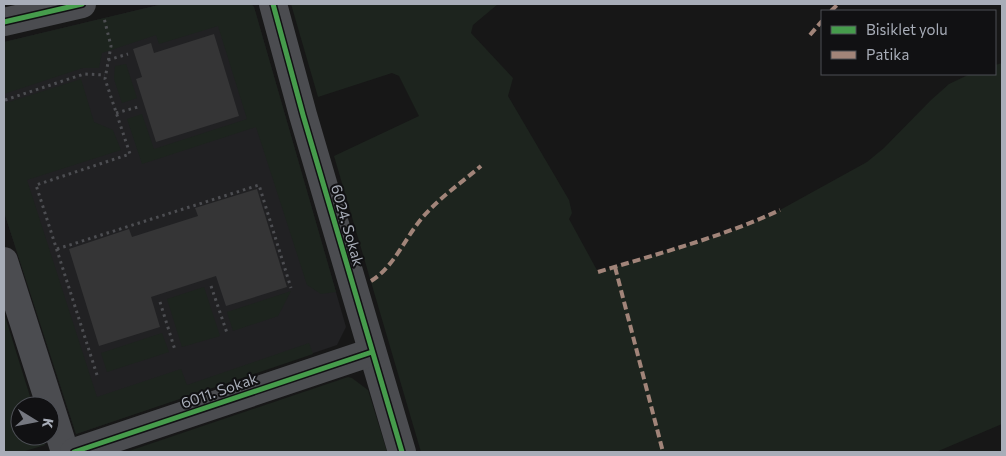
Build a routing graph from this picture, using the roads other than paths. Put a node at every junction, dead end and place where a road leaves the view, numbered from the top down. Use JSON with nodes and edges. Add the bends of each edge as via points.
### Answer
{"nodes":[{"id":1,"x":273,"y":4,"type":"edge"},
{"id":2,"x":93,"y":11,"type":"edge"},
{"id":3,"x":4,"y":22,"type":"edge"},
{"id":4,"x":4,"y":261,"type":"edge"},
{"id":5,"x":372,"y":352,"type":"junction"},
{"id":6,"x":65,"y":452,"type":"edge"},
{"id":7,"x":74,"y":452,"type":"edge"},
{"id":8,"x":402,"y":452,"type":"edge"}],
"edges":[{"from":1,"to":5,"type":"street","name":"6024. Sokak"},
{"from":2,"to":3,"type":"street"},
{"from":4,"to":6,"type":"street"},
{"from":5,"to":7,"type":"street","name":"6011. Sokak"},
{"from":5,"to":8,"type":"street","name":"6024. Sokak"}]}
